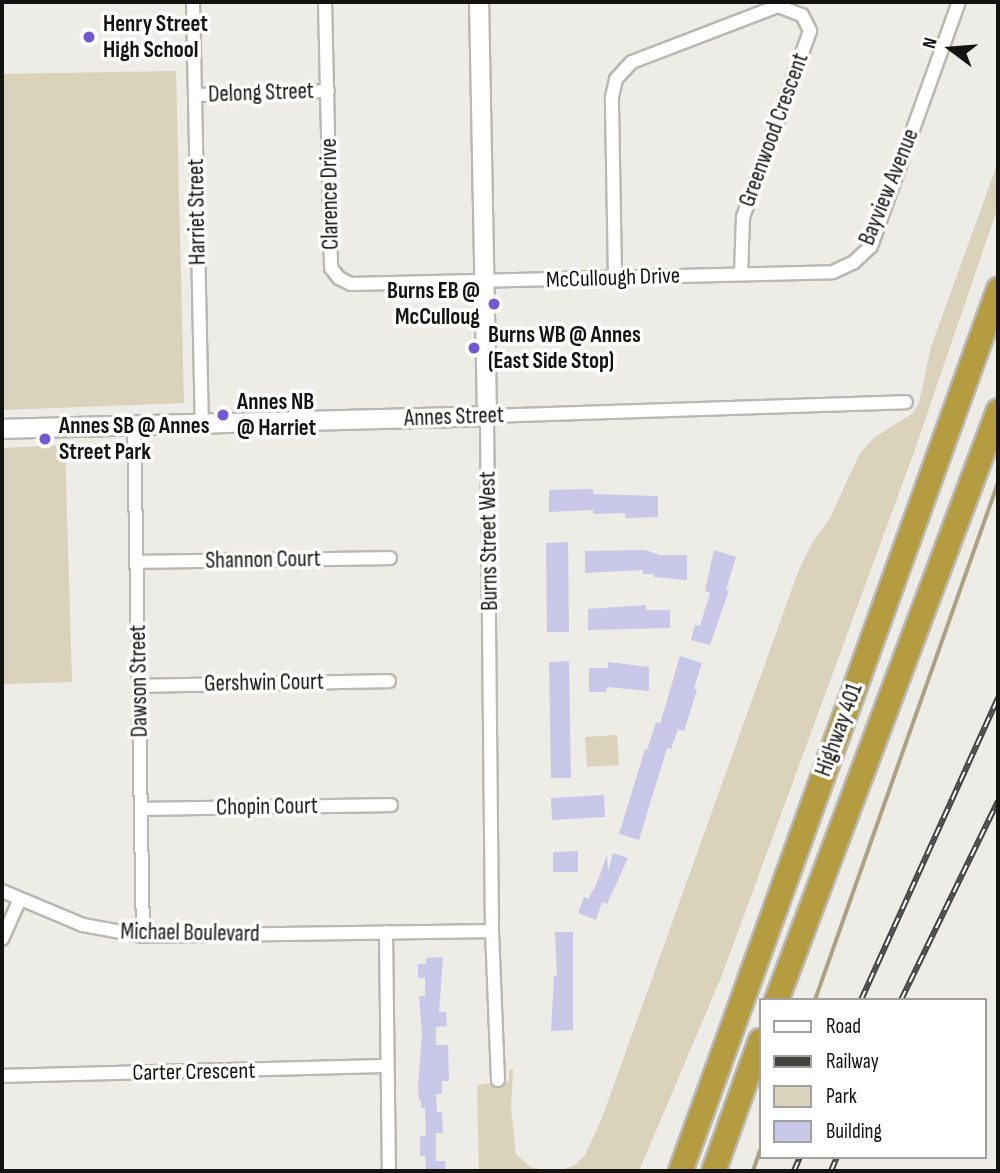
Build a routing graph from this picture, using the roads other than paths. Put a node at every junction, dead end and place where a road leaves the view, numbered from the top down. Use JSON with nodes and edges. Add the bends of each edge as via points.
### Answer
{"nodes":[{"id":1,"x":193,"y":2,"type":"edge"},
{"id":2,"x":325,"y":2,"type":"edge"},
{"id":3,"x":480,"y":2,"type":"edge"},
{"id":4,"x":959,"y":2,"type":"edge"},
{"id":5,"x":328,"y":91,"type":"junction"},
{"id":6,"x":195,"y":95,"type":"junction"},
{"id":7,"x":741,"y":274,"type":"junction"},
{"id":8,"x":615,"y":277,"type":"junction"},
{"id":9,"x":484,"y":281,"type":"junction"},
{"id":10,"x":998,"y":289,"type":"edge"},
{"id":11,"x":906,"y":402,"type":"dead end"},
{"id":12,"x":998,"y":410,"type":"edge"},
{"id":13,"x":487,"y":416,"type":"junction"},
{"id":14,"x":202,"y":423,"type":"junction"},
{"id":15,"x":134,"y":425,"type":"junction"},
{"id":16,"x":2,"y":429,"type":"edge"},
{"id":17,"x":390,"y":558,"type":"dead end"},
{"id":18,"x":137,"y":562,"type":"junction"},
{"id":19,"x":389,"y":681,"type":"dead end"},
{"id":20,"x":139,"y":686,"type":"junction"},
{"id":21,"x":391,"y":804,"type":"dead end"},
{"id":22,"x":142,"y":809,"type":"junction"},
{"id":23,"x":2,"y":891,"type":"edge"},
{"id":24,"x":20,"y":899,"type":"junction"},
{"id":25,"x":492,"y":931,"type":"junction"},
{"id":26,"x":386,"y":932,"type":"junction"},
{"id":27,"x":143,"y":936,"type":"junction"},
{"id":28,"x":2,"y":939,"type":"edge"},
{"id":29,"x":777,"y":998,"type":"edge"},
{"id":30,"x":758,"y":1047,"type":"edge"},
{"id":31,"x":386,"y":1066,"type":"junction"},
{"id":32,"x":2,"y":1076,"type":"edge"},
{"id":33,"x":498,"y":1080,"type":"dead end"},
{"id":34,"x":389,"y":1171,"type":"edge"},
{"id":35,"x":680,"y":1171,"type":"edge"},
{"id":36,"x":713,"y":1171,"type":"edge"}],
"edges":[{"from":1,"to":6,"type":"street","name":"Harriet Street"},
{"from":2,"to":5,"type":"street","name":"Clarence Drive"},
{"from":3,"to":9,"type":"street","name":"Burns Street West"},
{"from":4,"to":7,"type":"street","name":"Bayview Avenue","via":[[871,246],[854,262],[833,272]]},
{"from":5,"to":6,"type":"street","name":"Delong Street"},
{"from":5,"to":9,"type":"street","name":"Clarence Drive","via":[[331,268],[339,278],[351,284]]},
{"from":6,"to":14,"type":"street","name":"Harriet Street"},
{"from":7,"to":8,"type":"street","name":"McCullough Drive"},
{"from":7,"to":8,"type":"street","name":"Greenwood Crescent","via":[[743,217],[810,31],[802,15],[778,6],[632,62],[616,79],[612,97]]},
{"from":8,"to":9,"type":"street","name":"McCullough Drive"},
{"from":9,"to":13,"type":"street","name":"Burns Street West"},
{"from":10,"to":35,"type":"highway","name":"Highway 401"},
{"from":11,"to":13,"type":"street","name":"Annes Street"},
{"from":12,"to":29,"type":"highway","name":"Highway 401"},
{"from":13,"to":14,"type":"street","name":"Annes Street"},
{"from":13,"to":25,"type":"street","name":"Burns Street West"},
{"from":14,"to":15,"type":"street","name":"Annes Street"},
{"from":15,"to":16,"type":"street","name":"Annes Street"},
{"from":15,"to":18,"type":"street","name":"Dawson Street"},
{"from":17,"to":18,"type":"street","name":"Shannon Court"},
{"from":18,"to":20,"type":"street","name":"Dawson Street"},
{"from":19,"to":20,"type":"street","name":"Gershwin Court"},
{"from":20,"to":22,"type":"street","name":"Dawson Street"},
{"from":21,"to":22,"type":"street","name":"Chopin Court"},
{"from":22,"to":27,"type":"street","name":"Dawson Street"},
{"from":23,"to":24,"type":"street","name":"Michael Boulevard"},
{"from":24,"to":27,"type":"street","name":"Michael Boulevard","via":[[83,925]]},
{"from":24,"to":28,"type":"street"},
{"from":25,"to":26,"type":"street","name":"Michael Boulevard"},
{"from":25,"to":33,"type":"street","name":"Burns Street West"},
{"from":26,"to":27,"type":"street","name":"Michael Boulevard"},
{"from":26,"to":31,"type":"street"},
{"from":30,"to":36,"type":"highway"},
{"from":31,"to":32,"type":"street","name":"Carter Crescent"},
{"from":31,"to":34,"type":"street"}]}
